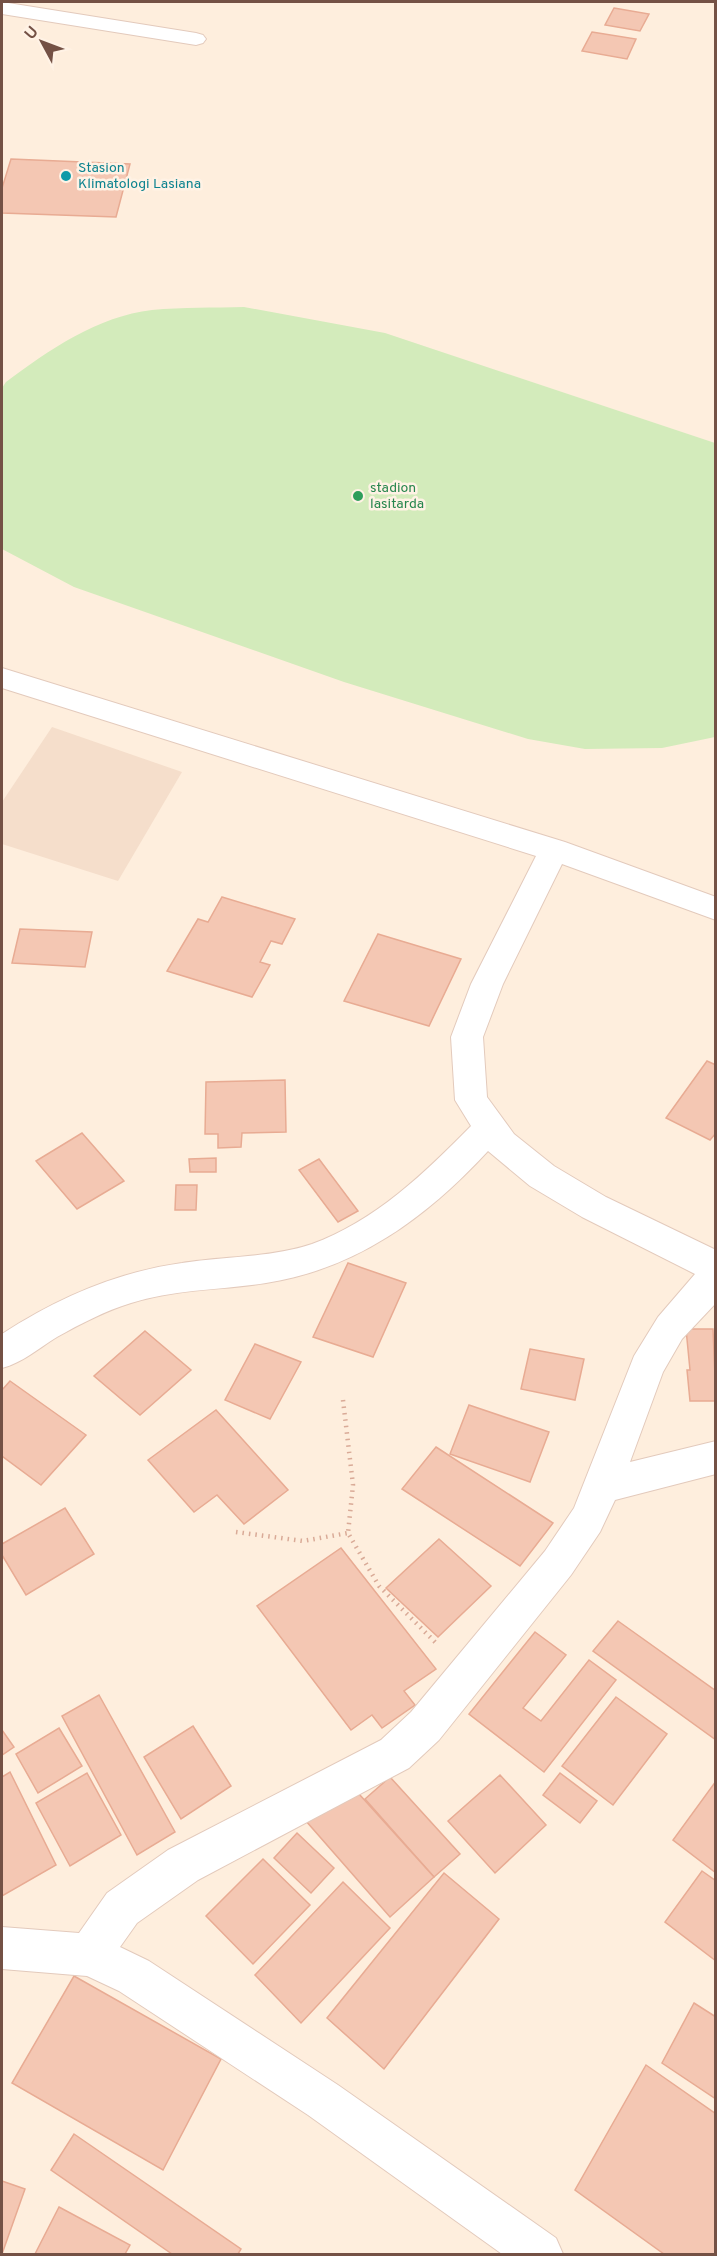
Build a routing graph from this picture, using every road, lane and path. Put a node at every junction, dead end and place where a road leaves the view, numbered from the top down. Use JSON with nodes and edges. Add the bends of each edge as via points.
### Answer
{"nodes":[{"id":1,"x":2,"y":8,"type":"edge"},
{"id":2,"x":196,"y":39,"type":"dead end"},
{"id":3,"x":2,"y":678,"type":"edge"},
{"id":4,"x":554,"y":850,"type":"junction"},
{"id":5,"x":716,"y":909,"type":"edge"},
{"id":6,"x":490,"y":1127,"type":"junction"},
{"id":7,"x":2,"y":1353,"type":"edge"},
{"id":8,"x":343,"y":1400,"type":"dead end"},
{"id":9,"x":716,"y":1457,"type":"edge"},
{"id":10,"x":603,"y":1486,"type":"junction"},
{"id":11,"x":236,"y":1532,"type":"dead end"},
{"id":12,"x":348,"y":1533,"type":"junction"},
{"id":13,"x":456,"y":1691,"type":"junction"},
{"id":14,"x":2,"y":1948,"type":"edge"},
{"id":15,"x":89,"y":1955,"type":"junction"},
{"id":16,"x":540,"y":2254,"type":"edge"}],
"edges":[{"from":1,"to":2,"type":"street"},
{"from":3,"to":4,"type":"street"},
{"from":4,"to":5,"type":"street"},
{"from":4,"to":6,"type":"street","via":[[487,984],[467,1036],[471,1100]]},
{"from":6,"to":7,"type":"street","via":[[419,1199],[365,1234],[314,1258],[244,1272],[181,1277],[107,1294],[53,1319]]},
{"from":6,"to":10,"type":"street","via":[[502,1144],[542,1176],[594,1207],[705,1262],[712,1274],[707,1288],[670,1328],[647,1367]]},
{"from":8,"to":12,"type":"path","via":[[352,1485]]},
{"from":9,"to":10,"type":"street"},
{"from":10,"to":13,"type":"street","via":[[558,1563]]},
{"from":11,"to":12,"type":"path","via":[[303,1541]]},
{"from":12,"to":13,"type":"path","via":[[379,1586],[436,1642]]},
{"from":13,"to":15,"type":"street","via":[[395,1754],[183,1865],[122,1908]]},
{"from":14,"to":15,"type":"street"},
{"from":15,"to":16,"type":"street","via":[[134,1976],[313,2093]]}]}
